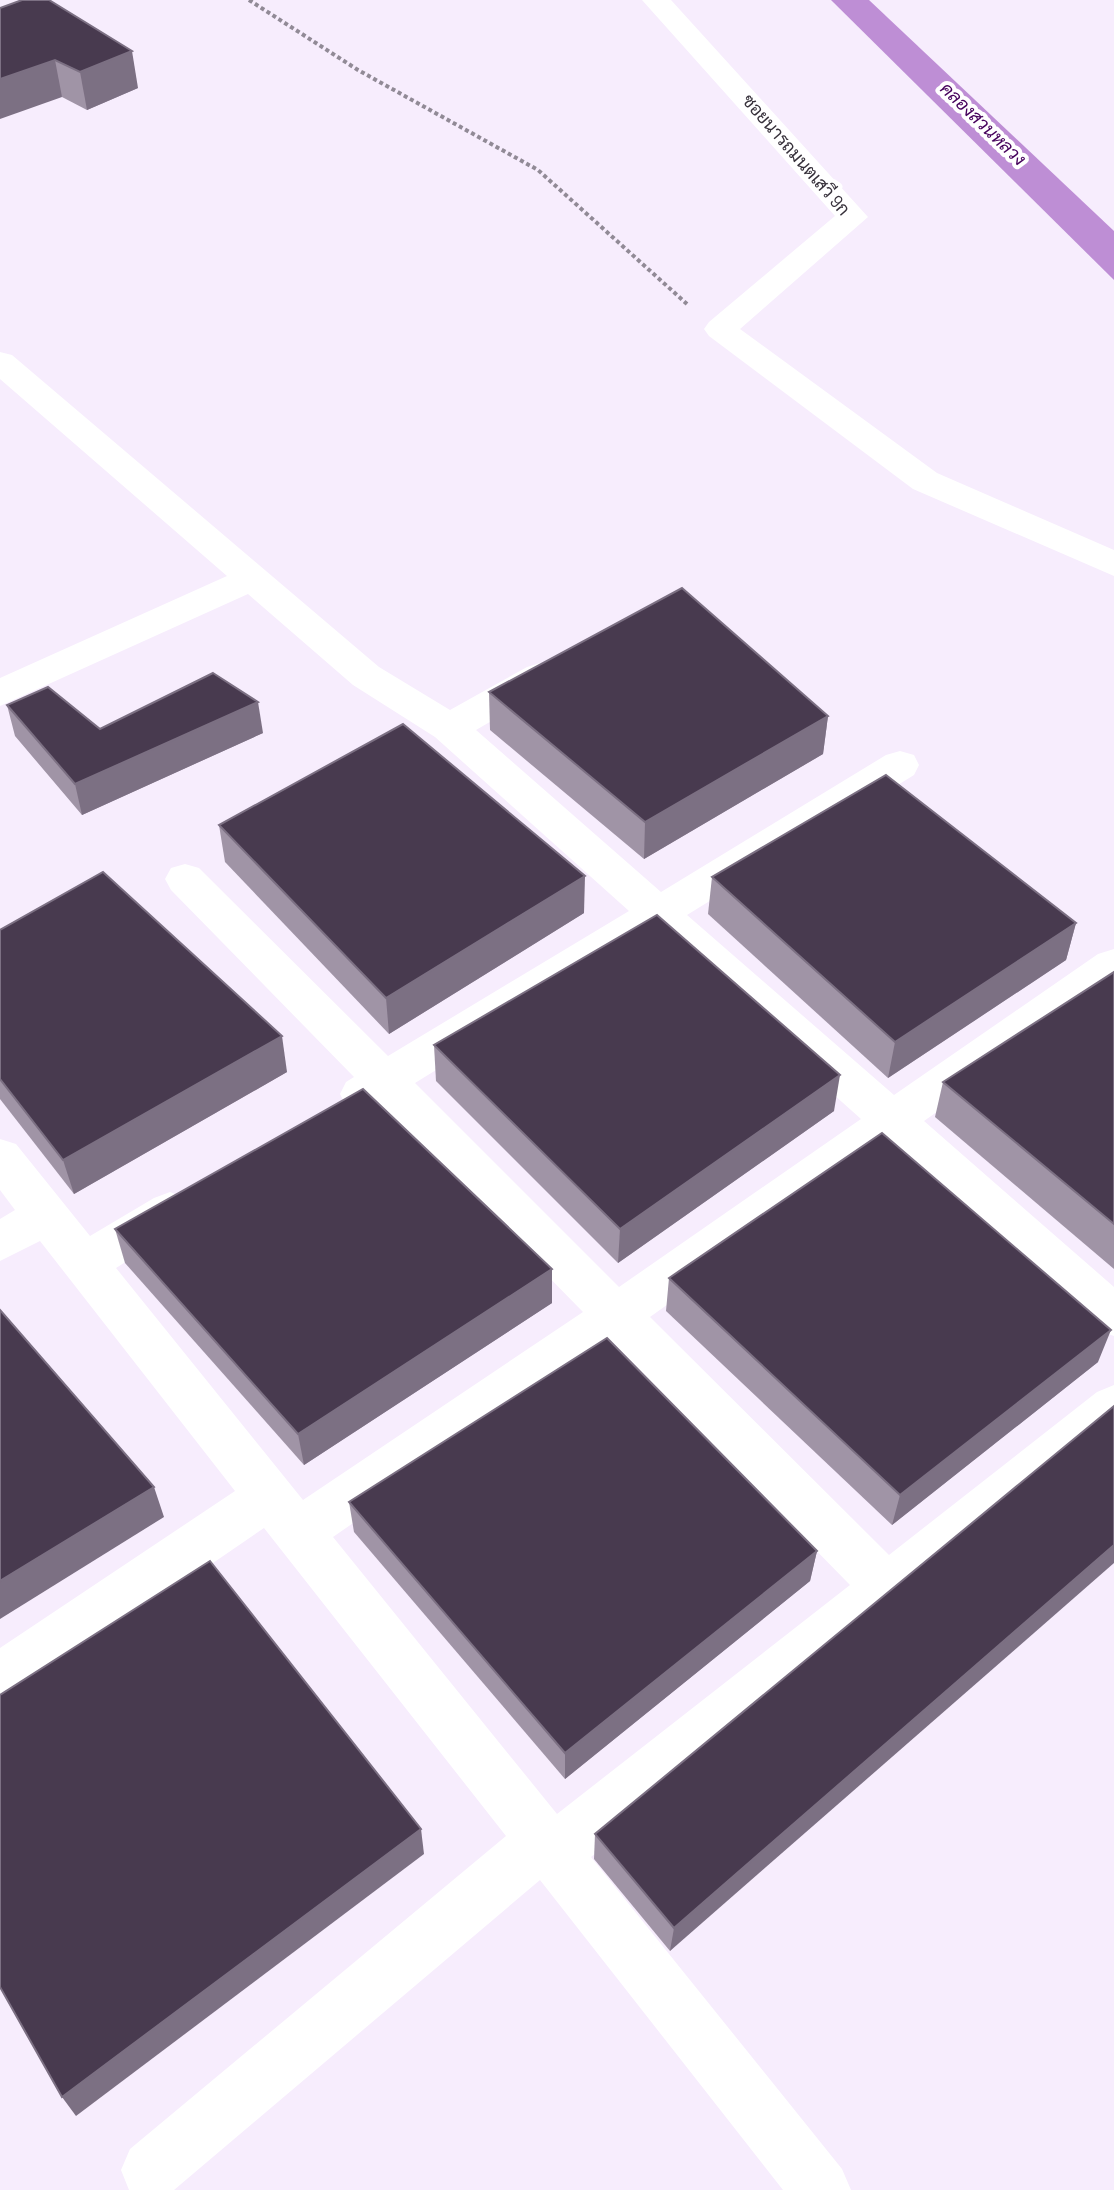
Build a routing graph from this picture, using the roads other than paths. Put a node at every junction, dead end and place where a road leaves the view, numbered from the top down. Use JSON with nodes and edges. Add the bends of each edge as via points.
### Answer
{"nodes":[{"id":1,"x":656,"y":0,"type":"edge"},
{"id":2,"x":0,"y":362,"type":"edge"},
{"id":3,"x":1114,"y":564,"type":"edge"},
{"id":4,"x":253,"y":578,"type":"junction"},
{"id":5,"x":571,"y":659,"type":"edge"},
{"id":6,"x":0,"y":693,"type":"edge"},
{"id":7,"x":449,"y":728,"type":"junction"},
{"id":8,"x":900,"y":765,"type":"dead end"},
{"id":9,"x":185,"y":879,"type":"dead end"},
{"id":10,"x":658,"y":912,"type":"junction"},
{"id":11,"x":1113,"y":965,"type":"edge"},
{"id":12,"x":385,"y":1080,"type":"junction"},
{"id":13,"x":330,"y":1113,"type":"edge"},
{"id":14,"x":892,"y":1120,"type":"junction"},
{"id":15,"x":0,"y":1157,"type":"edge"},
{"id":16,"x":207,"y":1188,"type":"edge"},
{"id":17,"x":45,"y":1215,"type":"junction"},
{"id":18,"x":0,"y":1242,"type":"edge"},
{"id":19,"x":84,"y":1263,"type":"junction"},
{"id":20,"x":616,"y":1315,"type":"junction"},
{"id":21,"x":1114,"y":1316,"type":"edge"},
{"id":22,"x":1114,"y":1407,"type":"edge"},
{"id":23,"x":283,"y":1514,"type":"junction"},
{"id":24,"x":887,"y":1588,"type":"junction"},
{"id":25,"x":0,"y":1678,"type":"edge"},
{"id":26,"x":548,"y":1847,"type":"junction"},
{"id":27,"x":151,"y":2170,"type":"dead end"},
{"id":28,"x":821,"y":2190,"type":"edge"}],
"edges":[{"from":1,"to":3,"type":"street","name":"ซอยนารถมนตเสวี 9ก","via":[[853,217],[720,329],[925,481]]},
{"from":2,"to":4,"type":"street"},
{"from":4,"to":6,"type":"street"},
{"from":4,"to":7,"type":"street","via":[[366,676]]},
{"from":5,"to":7,"type":"street"},
{"from":7,"to":10,"type":"street"},
{"from":8,"to":10,"type":"street"},
{"from":9,"to":12,"type":"street"},
{"from":10,"to":12,"type":"street"},
{"from":10,"to":14,"type":"street"},
{"from":11,"to":14,"type":"street"},
{"from":12,"to":13,"type":"street"},
{"from":12,"to":20,"type":"street"},
{"from":14,"to":20,"type":"street"},
{"from":14,"to":21,"type":"street"},
{"from":15,"to":17,"type":"street"},
{"from":16,"to":19,"type":"street"},
{"from":17,"to":18,"type":"street"},
{"from":17,"to":19,"type":"street"},
{"from":19,"to":23,"type":"street"},
{"from":20,"to":23,"type":"street"},
{"from":20,"to":24,"type":"street"},
{"from":22,"to":24,"type":"street"},
{"from":23,"to":25,"type":"street"},
{"from":23,"to":26,"type":"street"},
{"from":24,"to":26,"type":"street"},
{"from":26,"to":27,"type":"street"},
{"from":26,"to":28,"type":"street"}]}
